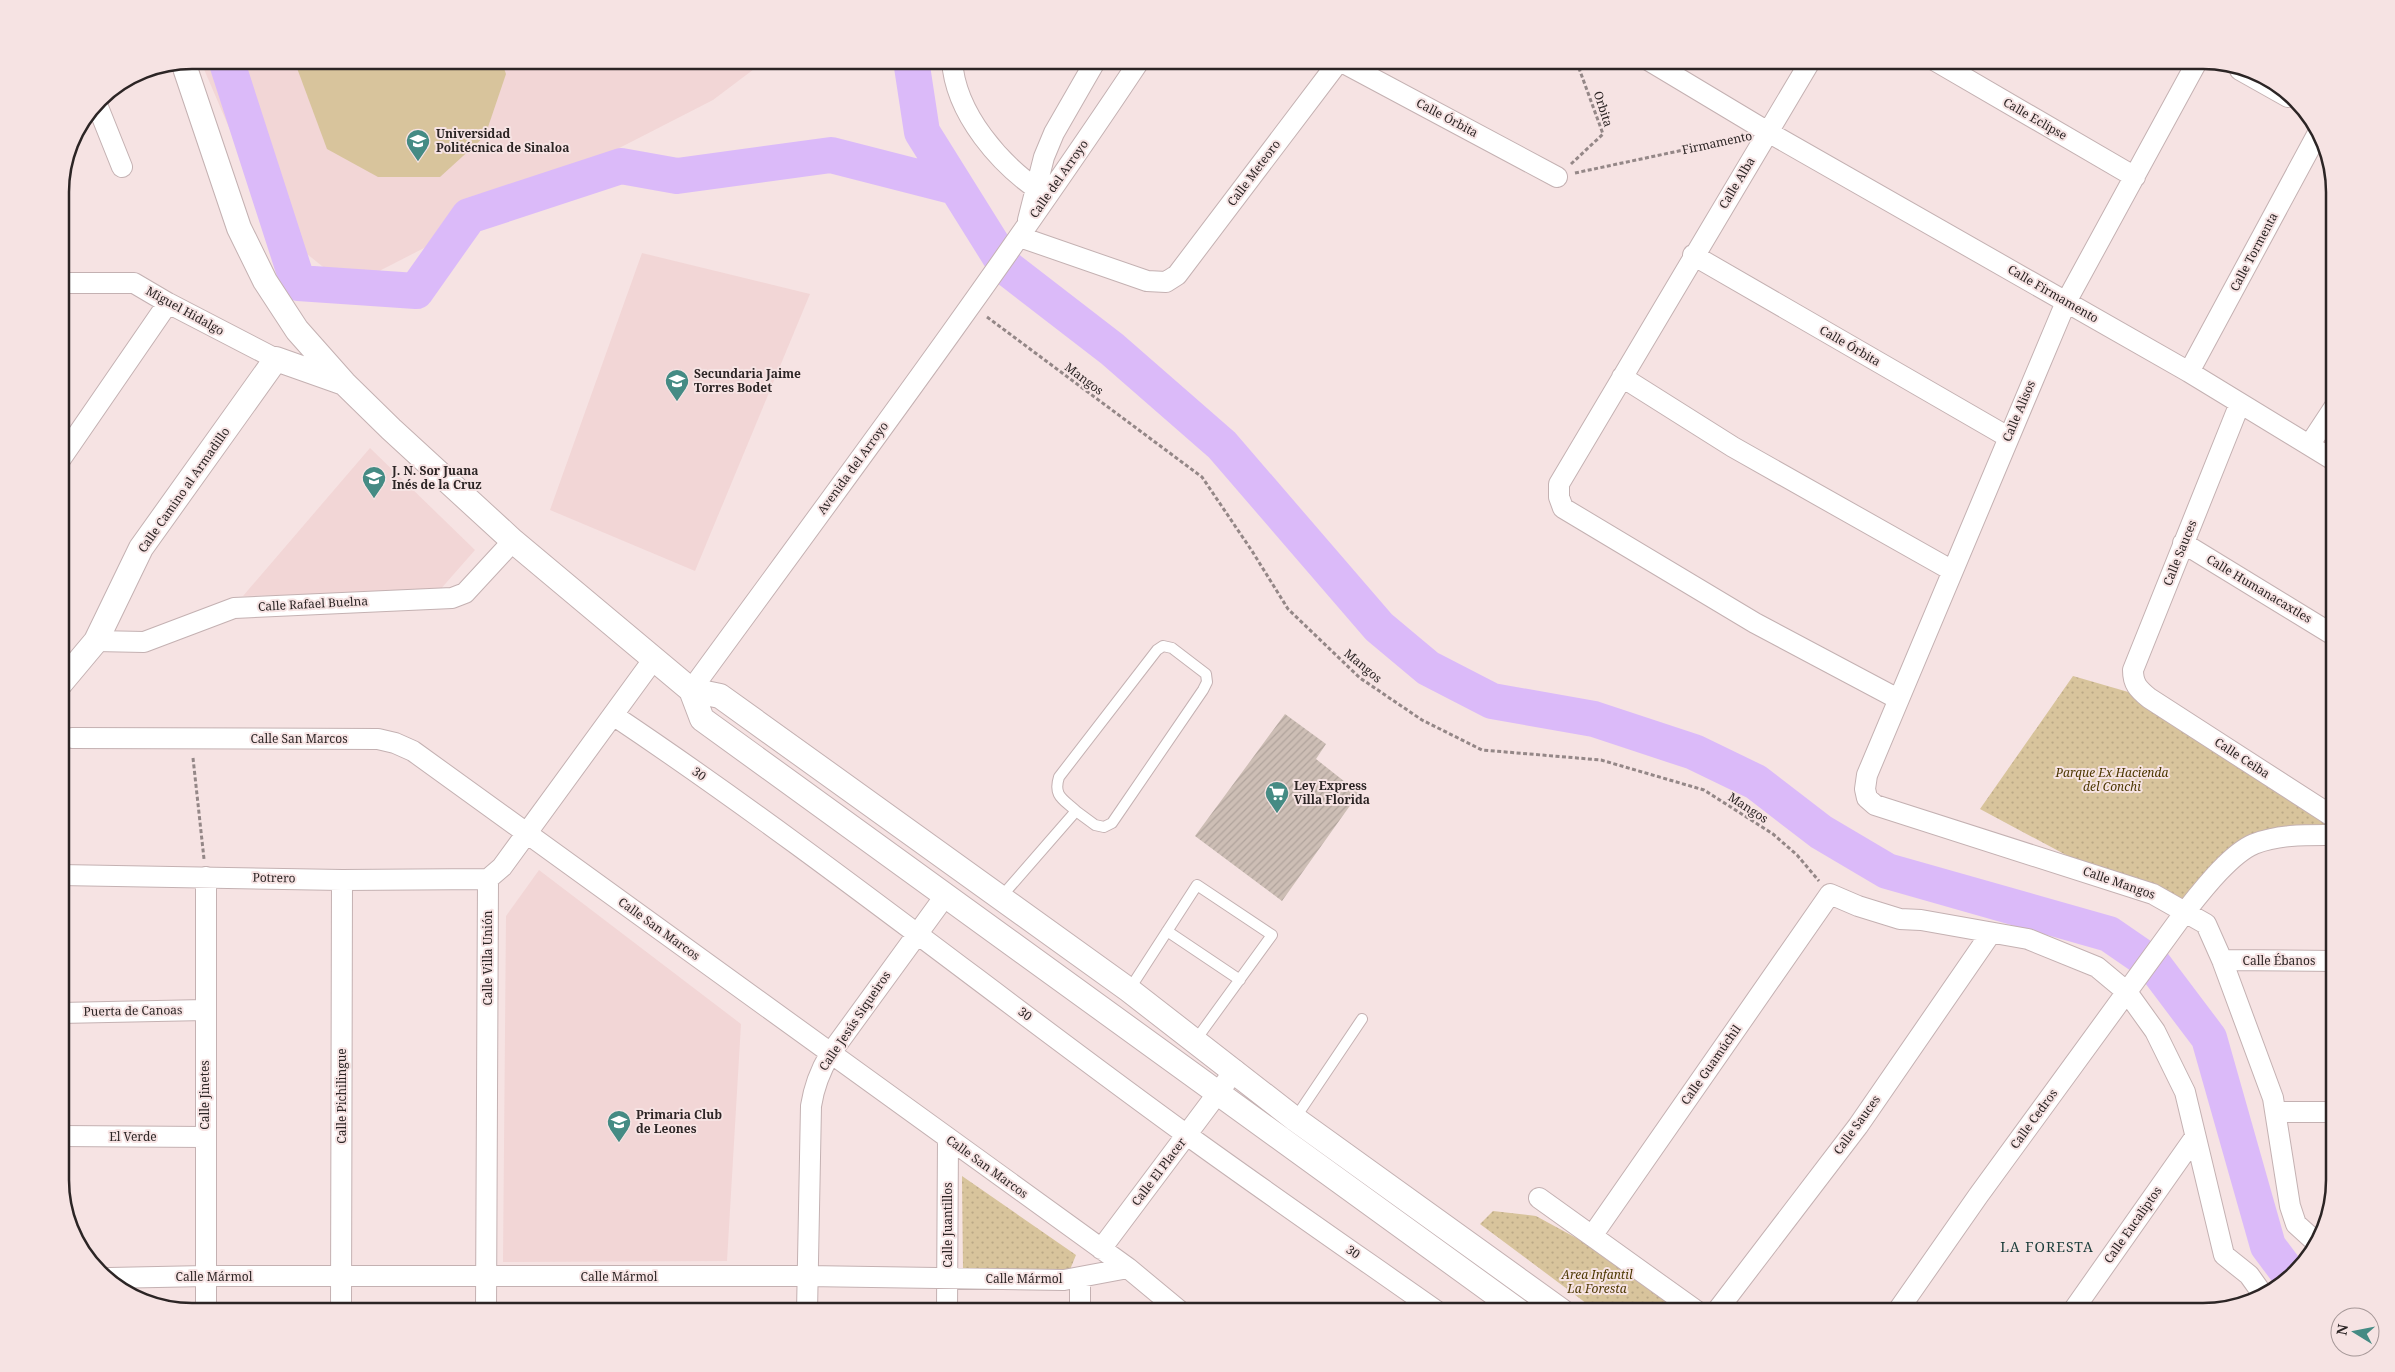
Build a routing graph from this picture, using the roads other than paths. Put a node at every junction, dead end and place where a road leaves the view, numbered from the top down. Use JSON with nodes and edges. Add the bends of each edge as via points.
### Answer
{"nodes":[{"id":1,"x":185,"y":69,"type":"edge"},
{"id":2,"x":954,"y":69,"type":"edge"},
{"id":3,"x":1091,"y":69,"type":"edge"},
{"id":4,"x":1133,"y":69,"type":"edge"},
{"id":5,"x":1331,"y":69,"type":"edge"},
{"id":6,"x":1355,"y":69,"type":"edge"},
{"id":7,"x":1663,"y":69,"type":"edge"},
{"id":8,"x":1806,"y":69,"type":"edge"},
{"id":9,"x":1949,"y":69,"type":"edge"},
{"id":10,"x":2193,"y":69,"type":"edge"},
{"id":11,"x":100,"y":111,"type":"edge"},
{"id":12,"x":1768,"y":132,"type":"junction"},
{"id":13,"x":2314,"y":139,"type":"edge"},
{"id":14,"x":122,"y":166,"type":"dead end"},
{"id":15,"x":1558,"y":177,"type":"road end"},
{"id":16,"x":2135,"y":177,"type":"junction"},
{"id":17,"x":1042,"y":192,"type":"junction"},
{"id":18,"x":1021,"y":235,"type":"junction"},
{"id":19,"x":1693,"y":255,"type":"junction"},
{"id":20,"x":69,"y":283,"type":"edge"},
{"id":21,"x":2066,"y":302,"type":"junction"},
{"id":22,"x":168,"y":304,"type":"junction"},
{"id":23,"x":276,"y":359,"type":"junction"},
{"id":24,"x":2189,"y":372,"type":"junction"},
{"id":25,"x":1622,"y":377,"type":"junction"},
{"id":26,"x":344,"y":383,"type":"junction"},
{"id":27,"x":2240,"y":403,"type":"junction"},
{"id":28,"x":2326,"y":420,"type":"edge"},
{"id":29,"x":2008,"y":437,"type":"junction"},
{"id":30,"x":2310,"y":444,"type":"junction"},
{"id":31,"x":69,"y":447,"type":"edge"},
{"id":32,"x":2326,"y":455,"type":"edge"},
{"id":33,"x":513,"y":541,"type":"junction"},
{"id":34,"x":2184,"y":543,"type":"junction"},
{"id":35,"x":1951,"y":570,"type":"junction"},
{"id":36,"x":2326,"y":630,"type":"edge"},
{"id":37,"x":96,"y":641,"type":"junction"},
{"id":38,"x":653,"y":660,"type":"junction"},
{"id":39,"x":69,"y":673,"type":"edge"},
{"id":40,"x":690,"y":690,"type":"junction"},
{"id":41,"x":2149,"y":698,"type":"joint"},
{"id":42,"x":1898,"y":699,"type":"junction"},
{"id":43,"x":613,"y":715,"type":"junction"},
{"id":44,"x":72,"y":738,"type":"dead end"},
{"id":45,"x":1867,"y":775,"type":"joint"},
{"id":46,"x":1076,"y":811,"type":"junction"},
{"id":47,"x":2326,"y":812,"type":"edge"},
{"id":48,"x":527,"y":833,"type":"junction"},
{"id":49,"x":2326,"y":835,"type":"edge"},
{"id":50,"x":69,"y":875,"type":"edge"},
{"id":51,"x":206,"y":877,"type":"junction"},
{"id":52,"x":488,"y":879,"type":"junction"},
{"id":53,"x":342,"y":880,"type":"junction"},
{"id":54,"x":945,"y":896,"type":"junction"},
{"id":55,"x":1001,"y":897,"type":"junction"},
{"id":56,"x":2180,"y":919,"type":"junction"},
{"id":57,"x":1167,"y":931,"type":"junction"},
{"id":58,"x":917,"y":932,"type":"junction"},
{"id":59,"x":1991,"y":933,"type":"junction"},
{"id":60,"x":2222,"y":960,"type":"junction"},
{"id":61,"x":2326,"y":961,"type":"edge"},
{"id":62,"x":1240,"y":980,"type":"junction"},
{"id":63,"x":2131,"y":986,"type":"junction"},
{"id":64,"x":1129,"y":990,"type":"junction"},
{"id":65,"x":205,"y":1010,"type":"junction"},
{"id":66,"x":69,"y":1012,"type":"edge"},
{"id":67,"x":1362,"y":1019,"type":"dead end"},
{"id":68,"x":1195,"y":1041,"type":"junction"},
{"id":69,"x":830,"y":1054,"type":"junction"},
{"id":70,"x":1235,"y":1070,"type":"junction"},
{"id":71,"x":1218,"y":1095,"type":"junction"},
{"id":72,"x":2276,"y":1112,"type":"junction"},
{"id":73,"x":2326,"y":1112,"type":"edge"},
{"id":74,"x":1288,"y":1129,"type":"junction"},
{"id":75,"x":1186,"y":1135,"type":"junction"},
{"id":76,"x":69,"y":1136,"type":"edge"},
{"id":77,"x":205,"y":1137,"type":"junction"},
{"id":78,"x":2195,"y":1137,"type":"junction"},
{"id":79,"x":948,"y":1138,"type":"junction"},
{"id":80,"x":1539,"y":1198,"type":"dead end"},
{"id":81,"x":1592,"y":1236,"type":"junction"},
{"id":82,"x":2312,"y":1238,"type":"edge"},
{"id":83,"x":1101,"y":1249,"type":"junction"},
{"id":84,"x":1128,"y":1268,"type":"junction"},
{"id":85,"x":206,"y":1276,"type":"junction"},
{"id":86,"x":808,"y":1276,"type":"junction"},
{"id":87,"x":117,"y":1278,"type":"edge"},
{"id":88,"x":342,"y":1278,"type":"junction"},
{"id":89,"x":487,"y":1278,"type":"junction"},
{"id":90,"x":948,"y":1278,"type":"junction"},
{"id":91,"x":1080,"y":1278,"type":"junction"},
{"id":92,"x":2258,"y":1290,"type":"edge"},
{"id":93,"x":206,"y":1303,"type":"edge"},
{"id":94,"x":341,"y":1303,"type":"edge"},
{"id":95,"x":486,"y":1303,"type":"edge"},
{"id":96,"x":806,"y":1303,"type":"edge"},
{"id":97,"x":947,"y":1303,"type":"edge"},
{"id":98,"x":1080,"y":1303,"type":"edge"},
{"id":99,"x":1170,"y":1303,"type":"edge"},
{"id":100,"x":1425,"y":1303,"type":"edge"},
{"id":101,"x":1509,"y":1303,"type":"edge"},
{"id":102,"x":1549,"y":1303,"type":"edge"},
{"id":103,"x":1685,"y":1303,"type":"edge"},
{"id":104,"x":1723,"y":1303,"type":"edge"},
{"id":105,"x":1902,"y":1303,"type":"edge"},
{"id":106,"x":2078,"y":1303,"type":"edge"}],
"edges":[{"from":1,"to":26,"type":"street","via":[[239,228],[265,281],[297,330]]},
{"from":2,"to":17,"type":"street","via":[[960,96],[983,138],[1008,167]]},
{"from":3,"to":17,"type":"street","name":"Calle del Arroyo","via":[[1044,157]]},
{"from":4,"to":17,"type":"street","name":"Calle del Arroyo"},
{"from":5,"to":18,"type":"street","name":"Calle Meteoro","via":[[1177,275],[1166,282],[1147,281]]},
{"from":6,"to":15,"type":"street","name":"Calle Órbita"},
{"from":7,"to":12,"type":"street","name":"Firmamento"},
{"from":8,"to":12,"type":"street","name":"Calle Alba"},
{"from":9,"to":16,"type":"street","name":"Calle Eclipse"},
{"from":10,"to":16,"type":"street","name":"Calle Alisos"},
{"from":11,"to":14,"type":"street"},
{"from":12,"to":19,"type":"street","name":"Calle Alba"},
{"from":12,"to":21,"type":"street","name":"Calle Firmamento"},
{"from":13,"to":24,"type":"street","name":"Calle Tormenta"},
{"from":16,"to":21,"type":"street","name":"Calle Alisos"},
{"from":17,"to":18,"type":"street","name":"Calle del Arroyo"},
{"from":18,"to":40,"type":"street","name":"Avenida del Arroyo"},
{"from":19,"to":25,"type":"street","name":"Calle Alba"},
{"from":19,"to":29,"type":"street","name":"Calle Órbita"},
{"from":20,"to":22,"type":"street","name":"Miguel Hidalgo","via":[[134,283]]},
{"from":21,"to":24,"type":"street","name":"Calle Firmamento"},
{"from":21,"to":29,"type":"street","name":"Calle Alisos"},
{"from":22,"to":23,"type":"street","name":"Miguel Hidalgo"},
{"from":22,"to":31,"type":"street"},
{"from":23,"to":26,"type":"street"},
{"from":23,"to":37,"type":"street","name":"Calle Camino al Armadillo","via":[[141,548]]},
{"from":24,"to":27,"type":"street","name":"Calle Firmamento"},
{"from":25,"to":35,"type":"street","via":[[1733,447]]},
{"from":25,"to":42,"type":"street","name":"Calle Alba","via":[[1559,484],[1563,508],[1755,622]]},
{"from":26,"to":33,"type":"street"},
{"from":27,"to":30,"type":"street","name":"Calle Firmamento"},
{"from":27,"to":34,"type":"street","name":"Calle Sauces"},
{"from":28,"to":30,"type":"street"},
{"from":29,"to":35,"type":"street","name":"Calle Alisos"},
{"from":30,"to":32,"type":"street","name":"Calle Firmamento"},
{"from":33,"to":37,"type":"street","name":"Calle Rafael Buelna","via":[[465,593],[452,598],[234,608],[144,642]]},
{"from":33,"to":38,"type":"street"},
{"from":34,"to":36,"type":"street","name":"Calle Humanacaxtles"},
{"from":34,"to":41,"type":"street","name":"Calle Sauces","via":[[2133,670],[2133,680]]},
{"from":35,"to":42,"type":"street","name":"Calle Alisos"},
{"from":37,"to":39,"type":"street","name":"Calle Camino al Armadillo"},
{"from":38,"to":40,"type":"street"},
{"from":38,"to":43,"type":"street"},
{"from":40,"to":54,"type":"street","via":[[702,719]]},
{"from":40,"to":55,"type":"street","via":[[720,696]]},
{"from":41,"to":47,"type":"street","name":"Calle Ceiba"},
{"from":42,"to":45,"type":"street","name":"Calle Alisos"},
{"from":43,"to":48,"type":"street"},
{"from":43,"to":58,"type":"street","name":"30"},
{"from":44,"to":48,"type":"street","name":"Calle San Marcos","via":[[378,739],[413,751]]},
{"from":45,"to":56,"type":"street","name":"Calle Mangos","via":[[1867,798],[1875,805],[2153,894]]},
{"from":46,"to":46,"type":"lane","via":[[1095,825],[1104,827],[1112,823],[1208,682],[1206,674],[1172,648],[1163,646],[1157,650],[1059,777],[1056,787],[1059,796]]},
{"from":46,"to":55,"type":"lane"},
{"from":48,"to":52,"type":"street","via":[[502,867]]},
{"from":48,"to":69,"type":"street","name":"Calle San Marcos"},
{"from":49,"to":56,"type":"street","via":[[2290,836],[2252,845],[2215,875]]},
{"from":50,"to":51,"type":"street","name":"Potrero"},
{"from":51,"to":53,"type":"street","name":"Potrero"},
{"from":51,"to":65,"type":"street","name":"Calle Jinetes"},
{"from":52,"to":53,"type":"street","name":"Potrero"},
{"from":52,"to":89,"type":"street","name":"Calle Villa Unión"},
{"from":53,"to":88,"type":"street","name":"Calle Pichilingue"},
{"from":54,"to":58,"type":"street","name":"Calle Jesús Siqueiros"},
{"from":54,"to":71,"type":"street"},
{"from":55,"to":64,"type":"street"},
{"from":56,"to":60,"type":"street","name":"Calle Mangos","via":[[2206,924]]},
{"from":56,"to":63,"type":"street","name":"Calle Cedros"},
{"from":57,"to":62,"type":"lane"},
{"from":57,"to":62,"type":"lane","via":[[1197,885],[1272,935]]},
{"from":57,"to":64,"type":"lane"},
{"from":58,"to":69,"type":"street","name":"Calle Jesús Siqueiros"},
{"from":58,"to":75,"type":"street","name":"30"},
{"from":59,"to":63,"type":"street","via":[[2028,939],[2072,955]]},
{"from":59,"to":81,"type":"street","name":"Calle Guamúchil","via":[[1900,919],[1830,894]]},
{"from":59,"to":104,"type":"street","name":"Calle Sauces","via":[[1858,1126]]},
{"from":60,"to":61,"type":"street","name":"Calle Ébanos"},
{"from":60,"to":72,"type":"street","name":"Calle Mangos"},
{"from":62,"to":68,"type":"lane"},
{"from":63,"to":78,"type":"street","via":[[2185,1092]]},
{"from":63,"to":105,"type":"street","name":"Calle Cedros"},
{"from":64,"to":68,"type":"street"},
{"from":65,"to":66,"type":"street","name":"Puerta de Canoas"},
{"from":65,"to":77,"type":"street","name":"Calle Jinetes"},
{"from":67,"to":74,"type":"lane"},
{"from":68,"to":70,"type":"street"},
{"from":69,"to":79,"type":"street","name":"Calle San Marcos"},
{"from":69,"to":86,"type":"street","name":"Calle Jesús Siqueiros","via":[[817,1080],[811,1106]]},
{"from":70,"to":71,"type":"street","name":"Calle El Placer"},
{"from":70,"to":74,"type":"street"},
{"from":71,"to":74,"type":"street"},
{"from":71,"to":75,"type":"street","name":"Calle El Placer"},
{"from":72,"to":73,"type":"street"},
{"from":72,"to":82,"type":"street","name":"Calle Mangos","via":[[2290,1206],[2296,1224]]},
{"from":74,"to":101,"type":"street"},
{"from":74,"to":102,"type":"street"},
{"from":75,"to":83,"type":"street","name":"Calle El Placer"},
{"from":75,"to":100,"type":"street","name":"30"},
{"from":76,"to":77,"type":"street","name":"El Verde"},
{"from":77,"to":85,"type":"street","name":"Calle Jinetes"},
{"from":78,"to":92,"type":"street","via":[[2224,1255],[2249,1275]]},
{"from":78,"to":106,"type":"street","name":"Calle Eucaliptos"},
{"from":79,"to":83,"type":"street","name":"Calle San Marcos"},
{"from":79,"to":90,"type":"street","name":"Calle Juantillos"},
{"from":80,"to":81,"type":"street"},
{"from":81,"to":103,"type":"street"},
{"from":83,"to":84,"type":"street","name":"Calle San Marcos"},
{"from":84,"to":91,"type":"street","name":"Calle Mármol"},
{"from":84,"to":99,"type":"street","name":"Calle San Marcos"},
{"from":85,"to":87,"type":"street","name":"Calle Mármol"},
{"from":85,"to":88,"type":"street","name":"Calle Mármol"},
{"from":85,"to":93,"type":"street","name":"Calle Jinetes"},
{"from":86,"to":89,"type":"street","name":"Calle Mármol"},
{"from":86,"to":90,"type":"street","name":"Calle Mármol"},
{"from":86,"to":96,"type":"street","name":"Calle Jesús Siqueiros"},
{"from":88,"to":89,"type":"street","name":"Calle Mármol"},
{"from":88,"to":94,"type":"street","name":"Calle Pichilingue"},
{"from":89,"to":95,"type":"street","name":"Calle Villa Unión"},
{"from":90,"to":91,"type":"street","name":"Calle Mármol"},
{"from":90,"to":97,"type":"street","name":"Calle Juantillos"},
{"from":91,"to":98,"type":"street"}]}
